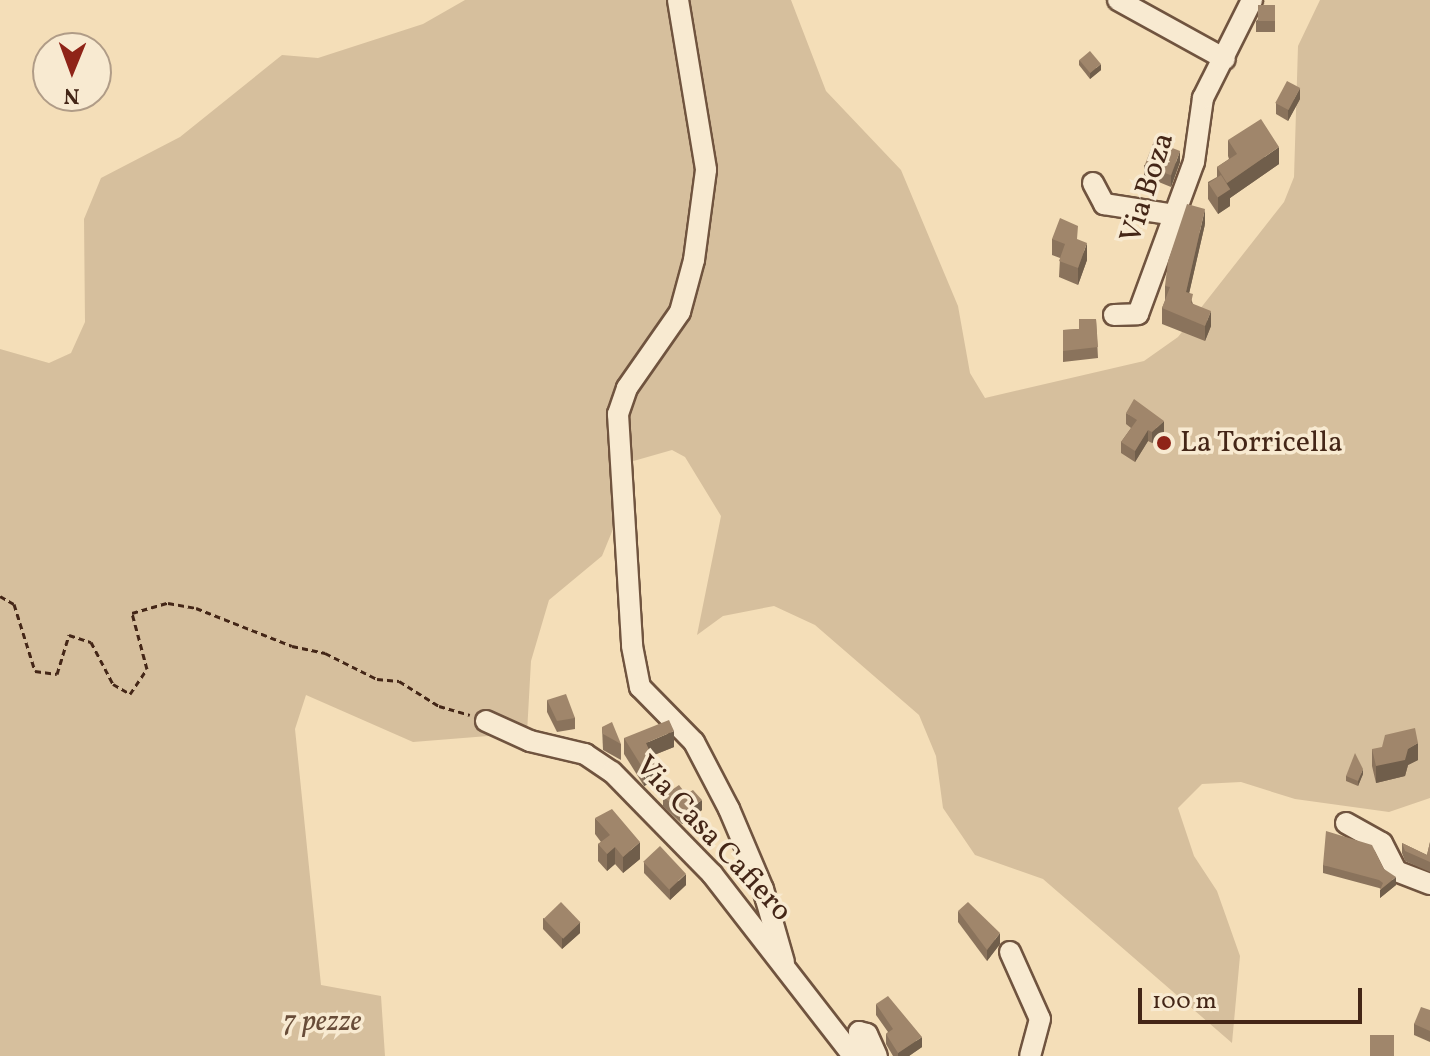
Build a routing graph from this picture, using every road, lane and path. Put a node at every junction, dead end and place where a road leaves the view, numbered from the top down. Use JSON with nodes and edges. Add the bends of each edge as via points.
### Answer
{"nodes":[{"id":1,"x":678,"y":0,"type":"edge"},
{"id":2,"x":1118,"y":0,"type":"edge"},
{"id":3,"x":1252,"y":0,"type":"edge"},
{"id":4,"x":1225,"y":59,"type":"junction"},
{"id":5,"x":1093,"y":183,"type":"dead end"},
{"id":6,"x":1174,"y":215,"type":"junction"},
{"id":7,"x":1114,"y":315,"type":"dead end"},
{"id":8,"x":0,"y":596,"type":"edge"},
{"id":9,"x":486,"y":721,"type":"joint"},
{"id":10,"x":1346,"y":823,"type":"dead end"},
{"id":11,"x":1430,"y":884,"type":"edge"},
{"id":12,"x":1010,"y":952,"type":"dead end"},
{"id":13,"x":784,"y":962,"type":"junction"},
{"id":14,"x":853,"y":1056,"type":"edge"},
{"id":15,"x":860,"y":1056,"type":"edge"},
{"id":16,"x":877,"y":1056,"type":"edge"},
{"id":17,"x":1030,"y":1056,"type":"edge"}],
"edges":[{"from":1,"to":13,"type":"street","via":[[706,170],[694,260],[680,312],[627,388],[618,414],[632,646],[640,687],[694,742],[729,809],[763,889]]},
{"from":2,"to":4,"type":"street"},
{"from":3,"to":4,"type":"street","name":"Via Boza"},
{"from":4,"to":6,"type":"street","name":"Via Boza","via":[[1203,98],[1194,162]]},
{"from":5,"to":6,"type":"street","via":[[1104,204]]},
{"from":6,"to":7,"type":"street","name":"Via Boza","via":[[1138,314]]},
{"from":8,"to":9,"type":"path","via":[[14,604],[35,671],[57,674],[69,635],[91,642],[113,684],[130,694],[147,669],[132,613],[168,603],[325,653],[377,679],[399,681],[439,706]]},
{"from":9,"to":13,"type":"street","name":"Via Casa Cafiero","via":[[530,741],[585,754],[612,772],[712,874]]},
{"from":10,"to":11,"type":"street","via":[[1382,843],[1396,871]]},
{"from":12,"to":17,"type":"street","via":[[1040,1019]]},
{"from":13,"to":14,"type":"street","name":"Via Casa Cafiero"},
{"from":15,"to":16,"type":"street","via":[[859,1032],[867,1034]]}]}
